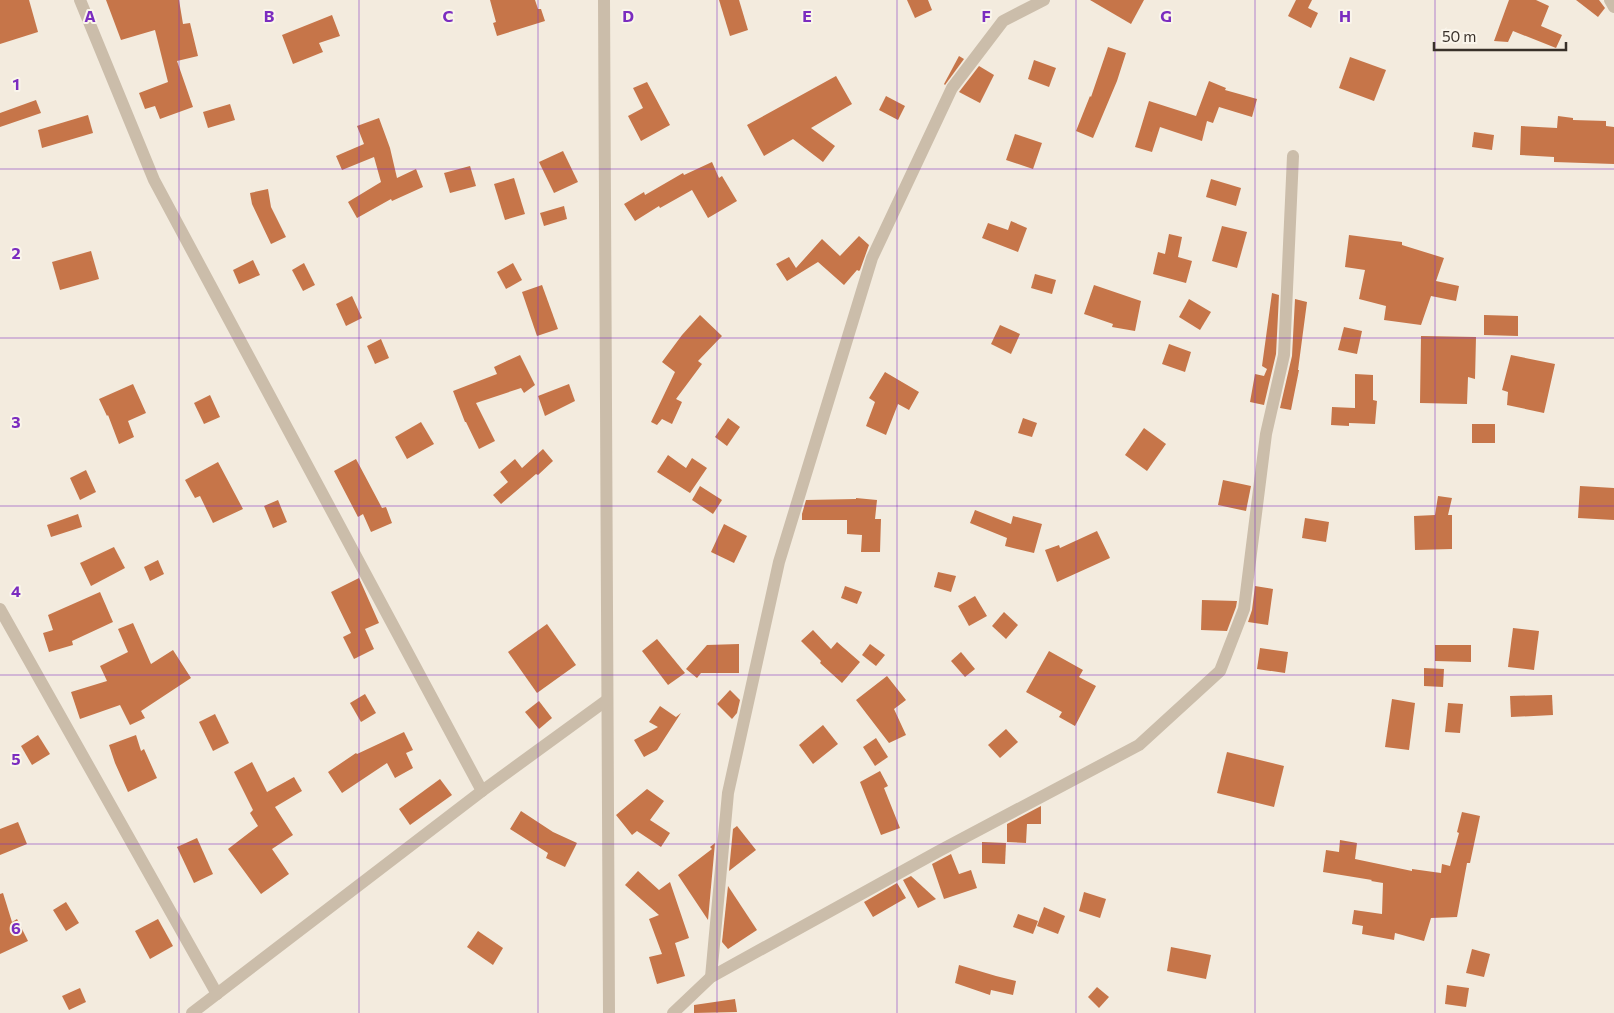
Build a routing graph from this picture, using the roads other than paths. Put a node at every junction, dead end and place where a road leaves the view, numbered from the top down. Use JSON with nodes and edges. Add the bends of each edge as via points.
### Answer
{"nodes":[{"id":1,"x":80,"y":0,"type":"edge"},
{"id":2,"x":604,"y":0,"type":"edge"},
{"id":3,"x":1044,"y":0,"type":"edge"},
{"id":4,"x":1610,"y":0,"type":"edge"},
{"id":5,"x":1614,"y":7,"type":"edge"},
{"id":6,"x":1293,"y":156,"type":"dead end"},
{"id":7,"x":0,"y":609,"type":"edge"},
{"id":8,"x":608,"y":700,"type":"junction"},
{"id":9,"x":482,"y":791,"type":"junction"},
{"id":10,"x":711,"y":977,"type":"junction"},
{"id":11,"x":217,"y":994,"type":"junction"},
{"id":12,"x":192,"y":1013,"type":"edge"},
{"id":13,"x":609,"y":1013,"type":"edge"},
{"id":14,"x":673,"y":1013,"type":"edge"}],
"edges":[{"from":1,"to":9,"type":"street","via":[[154,180]]},
{"from":2,"to":8,"type":"street"},
{"from":3,"to":10,"type":"street","via":[[1003,21],[952,88],[872,258],[779,562],[728,794]]},
{"from":4,"to":5,"type":"street"},
{"from":6,"to":10,"type":"street","via":[[1284,354],[1266,434],[1244,609],[1220,671],[1139,745]]},
{"from":7,"to":11,"type":"street"},
{"from":8,"to":9,"type":"street"},
{"from":8,"to":13,"type":"street"},
{"from":9,"to":11,"type":"street"},
{"from":10,"to":14,"type":"street"},
{"from":11,"to":12,"type":"street"}]}
